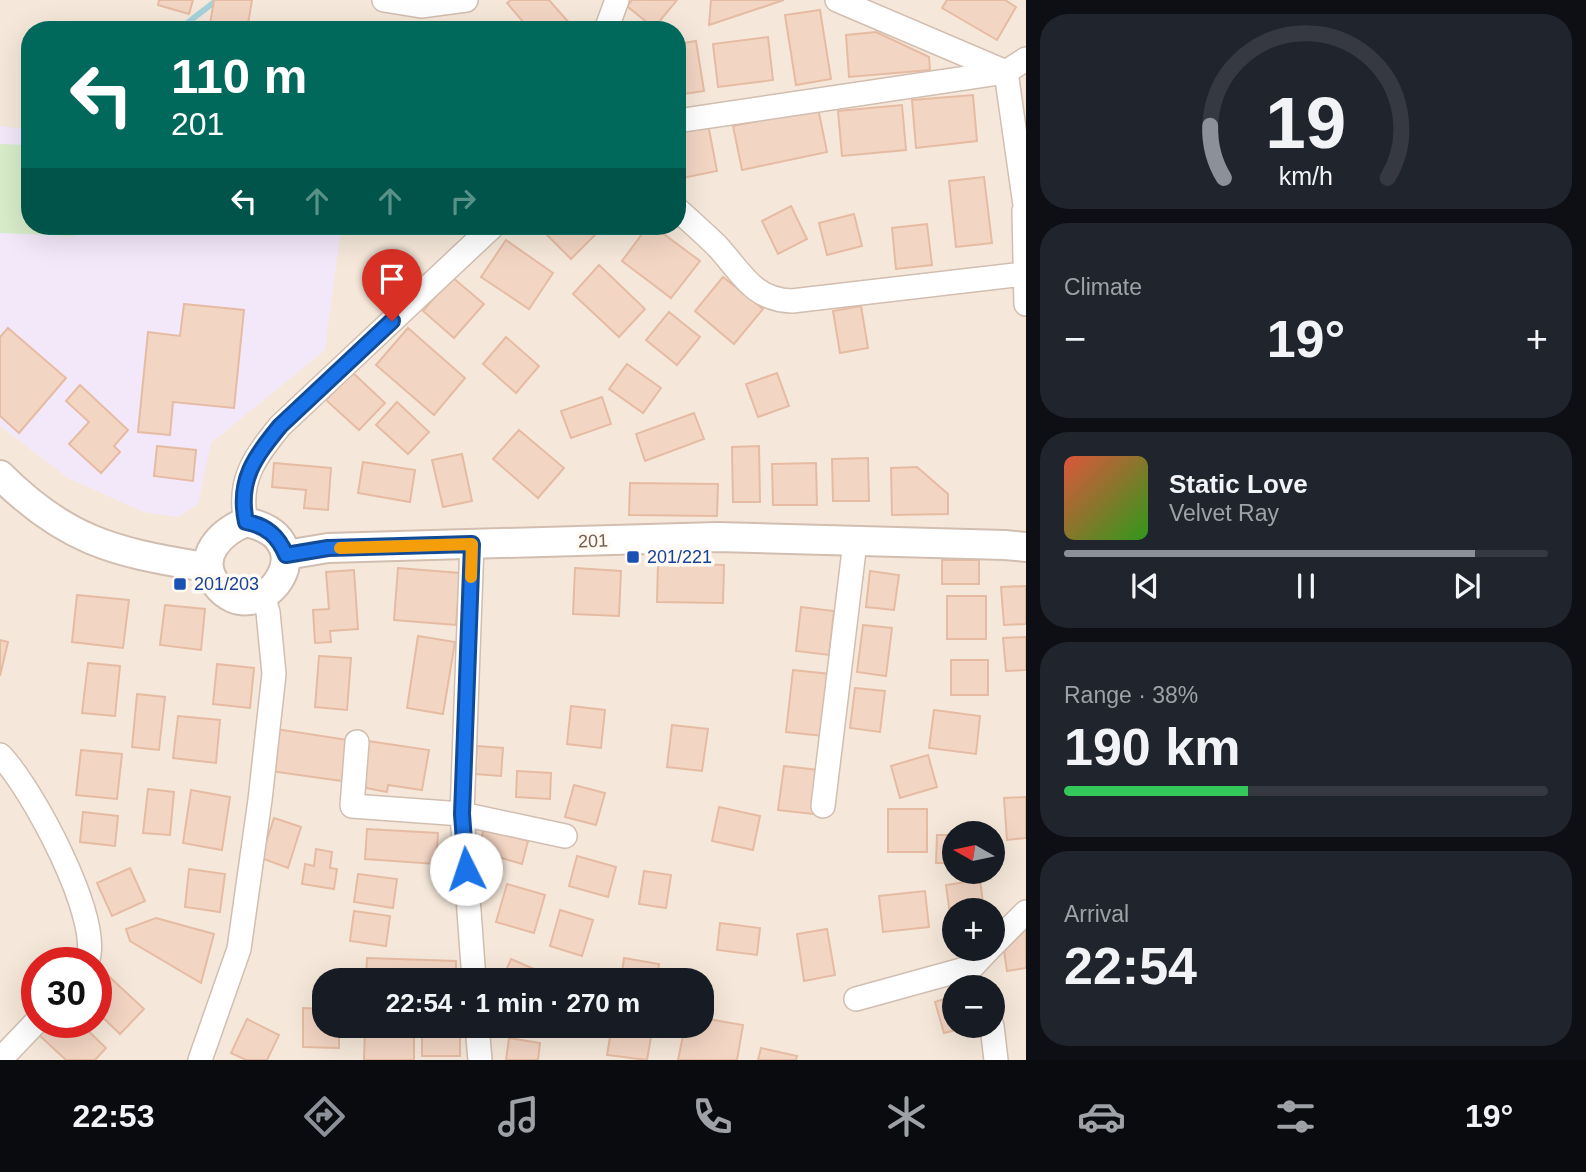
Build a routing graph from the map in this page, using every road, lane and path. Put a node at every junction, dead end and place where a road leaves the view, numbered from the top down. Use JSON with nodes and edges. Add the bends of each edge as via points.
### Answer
{"nodes":[{"id":1,"x":384,"y":0,"type":"edge"},
{"id":2,"x":466,"y":0,"type":"edge"},
{"id":3,"x":617,"y":0,"type":"edge"},
{"id":4,"x":837,"y":0,"type":"edge"},
{"id":5,"x":609,"y":21,"type":"edge"},
{"id":6,"x":1026,"y":59,"type":"edge"},
{"id":7,"x":1006,"y":72,"type":"junction"},
{"id":8,"x":686,"y":120,"type":"edge"},
{"id":9,"x":1025,"y":212,"type":"edge"},
{"id":10,"x":686,"y":218,"type":"edge"},
{"id":11,"x":483,"y":235,"type":"edge"},
{"id":12,"x":1024,"y":274,"type":"edge"},
{"id":13,"x":1026,"y":304,"type":"edge"},
{"id":14,"x":0,"y":475,"type":"edge"},
{"id":15,"x":246,"y":522,"type":"junction"},
{"id":16,"x":855,"y":542,"type":"junction"},
{"id":17,"x":472,"y":544,"type":"junction"},
{"id":18,"x":1026,"y":547,"type":"edge"},
{"id":19,"x":286,"y":555,"type":"junction"},
{"id":20,"x":208,"y":565,"type":"junction"},
{"id":21,"x":263,"y":597,"type":"junction"},
{"id":22,"x":358,"y":742,"type":"dead end"},
{"id":23,"x":0,"y":755,"type":"edge"},
{"id":24,"x":823,"y":806,"type":"dead end"},
{"id":25,"x":462,"y":814,"type":"junction"},
{"id":26,"x":565,"y":836,"type":"dead end"},
{"id":27,"x":1026,"y":912,"type":"edge"},
{"id":28,"x":1005,"y":933,"type":"edge"},
{"id":29,"x":89,"y":947,"type":"edge"},
{"id":30,"x":473,"y":968,"type":"edge"},
{"id":31,"x":942,"y":983,"type":"edge"},
{"id":32,"x":856,"y":999,"type":"dead end"},
{"id":33,"x":21,"y":1038,"type":"edge"},
{"id":34,"x":478,"y":1038,"type":"edge"},
{"id":35,"x":993,"y":1038,"type":"edge"},
{"id":36,"x":0,"y":1060,"type":"edge"},
{"id":37,"x":200,"y":1060,"type":"edge"},
{"id":38,"x":480,"y":1060,"type":"edge"},
{"id":39,"x":996,"y":1060,"type":"edge"}],
"edges":[{"from":1,"to":2,"type":"street","via":[[421,6]]},
{"from":3,"to":5,"type":"street"},
{"from":4,"to":7,"type":"street"},
{"from":6,"to":7,"type":"street"},
{"from":7,"to":8,"type":"street"},
{"from":7,"to":9,"type":"street"},
{"from":9,"to":12,"type":"street"},
{"from":10,"to":12,"type":"street","via":[[758,292],[777,300]]},
{"from":11,"to":15,"type":"street","via":[[280,426],[255,457],[246,480]]},
{"from":12,"to":13,"type":"street"},
{"from":14,"to":20,"type":"street","via":[[51,520],[93,542],[137,556]]},
{"from":15,"to":19,"type":"street","via":[[271,532]]},
{"from":15,"to":20,"type":"street","via":[[220,536]]},
{"from":16,"to":17,"type":"street","name":"201","via":[[718,537]]},
{"from":16,"to":18,"type":"street","name":"201"},
{"from":16,"to":24,"type":"street"},
{"from":17,"to":19,"type":"street","name":"201","via":[[328,548]]},
{"from":17,"to":25,"type":"street"},
{"from":19,"to":21,"type":"street","via":[[279,584]]},
{"from":20,"to":21,"type":"street","via":[[211,577],[228,596],[245,600]]},
{"from":21,"to":37,"type":"street","via":[[274,674],[256,827],[239,949]]},
{"from":22,"to":25,"type":"street","via":[[352,806]]},
{"from":23,"to":29,"type":"street","via":[[34,798],[71,876]]},
{"from":25,"to":26,"type":"street"},
{"from":25,"to":30,"type":"street"},
{"from":27,"to":28,"type":"street"},
{"from":31,"to":32,"type":"street"},
{"from":33,"to":36,"type":"street"},
{"from":34,"to":38,"type":"street"},
{"from":35,"to":39,"type":"street"}]}
